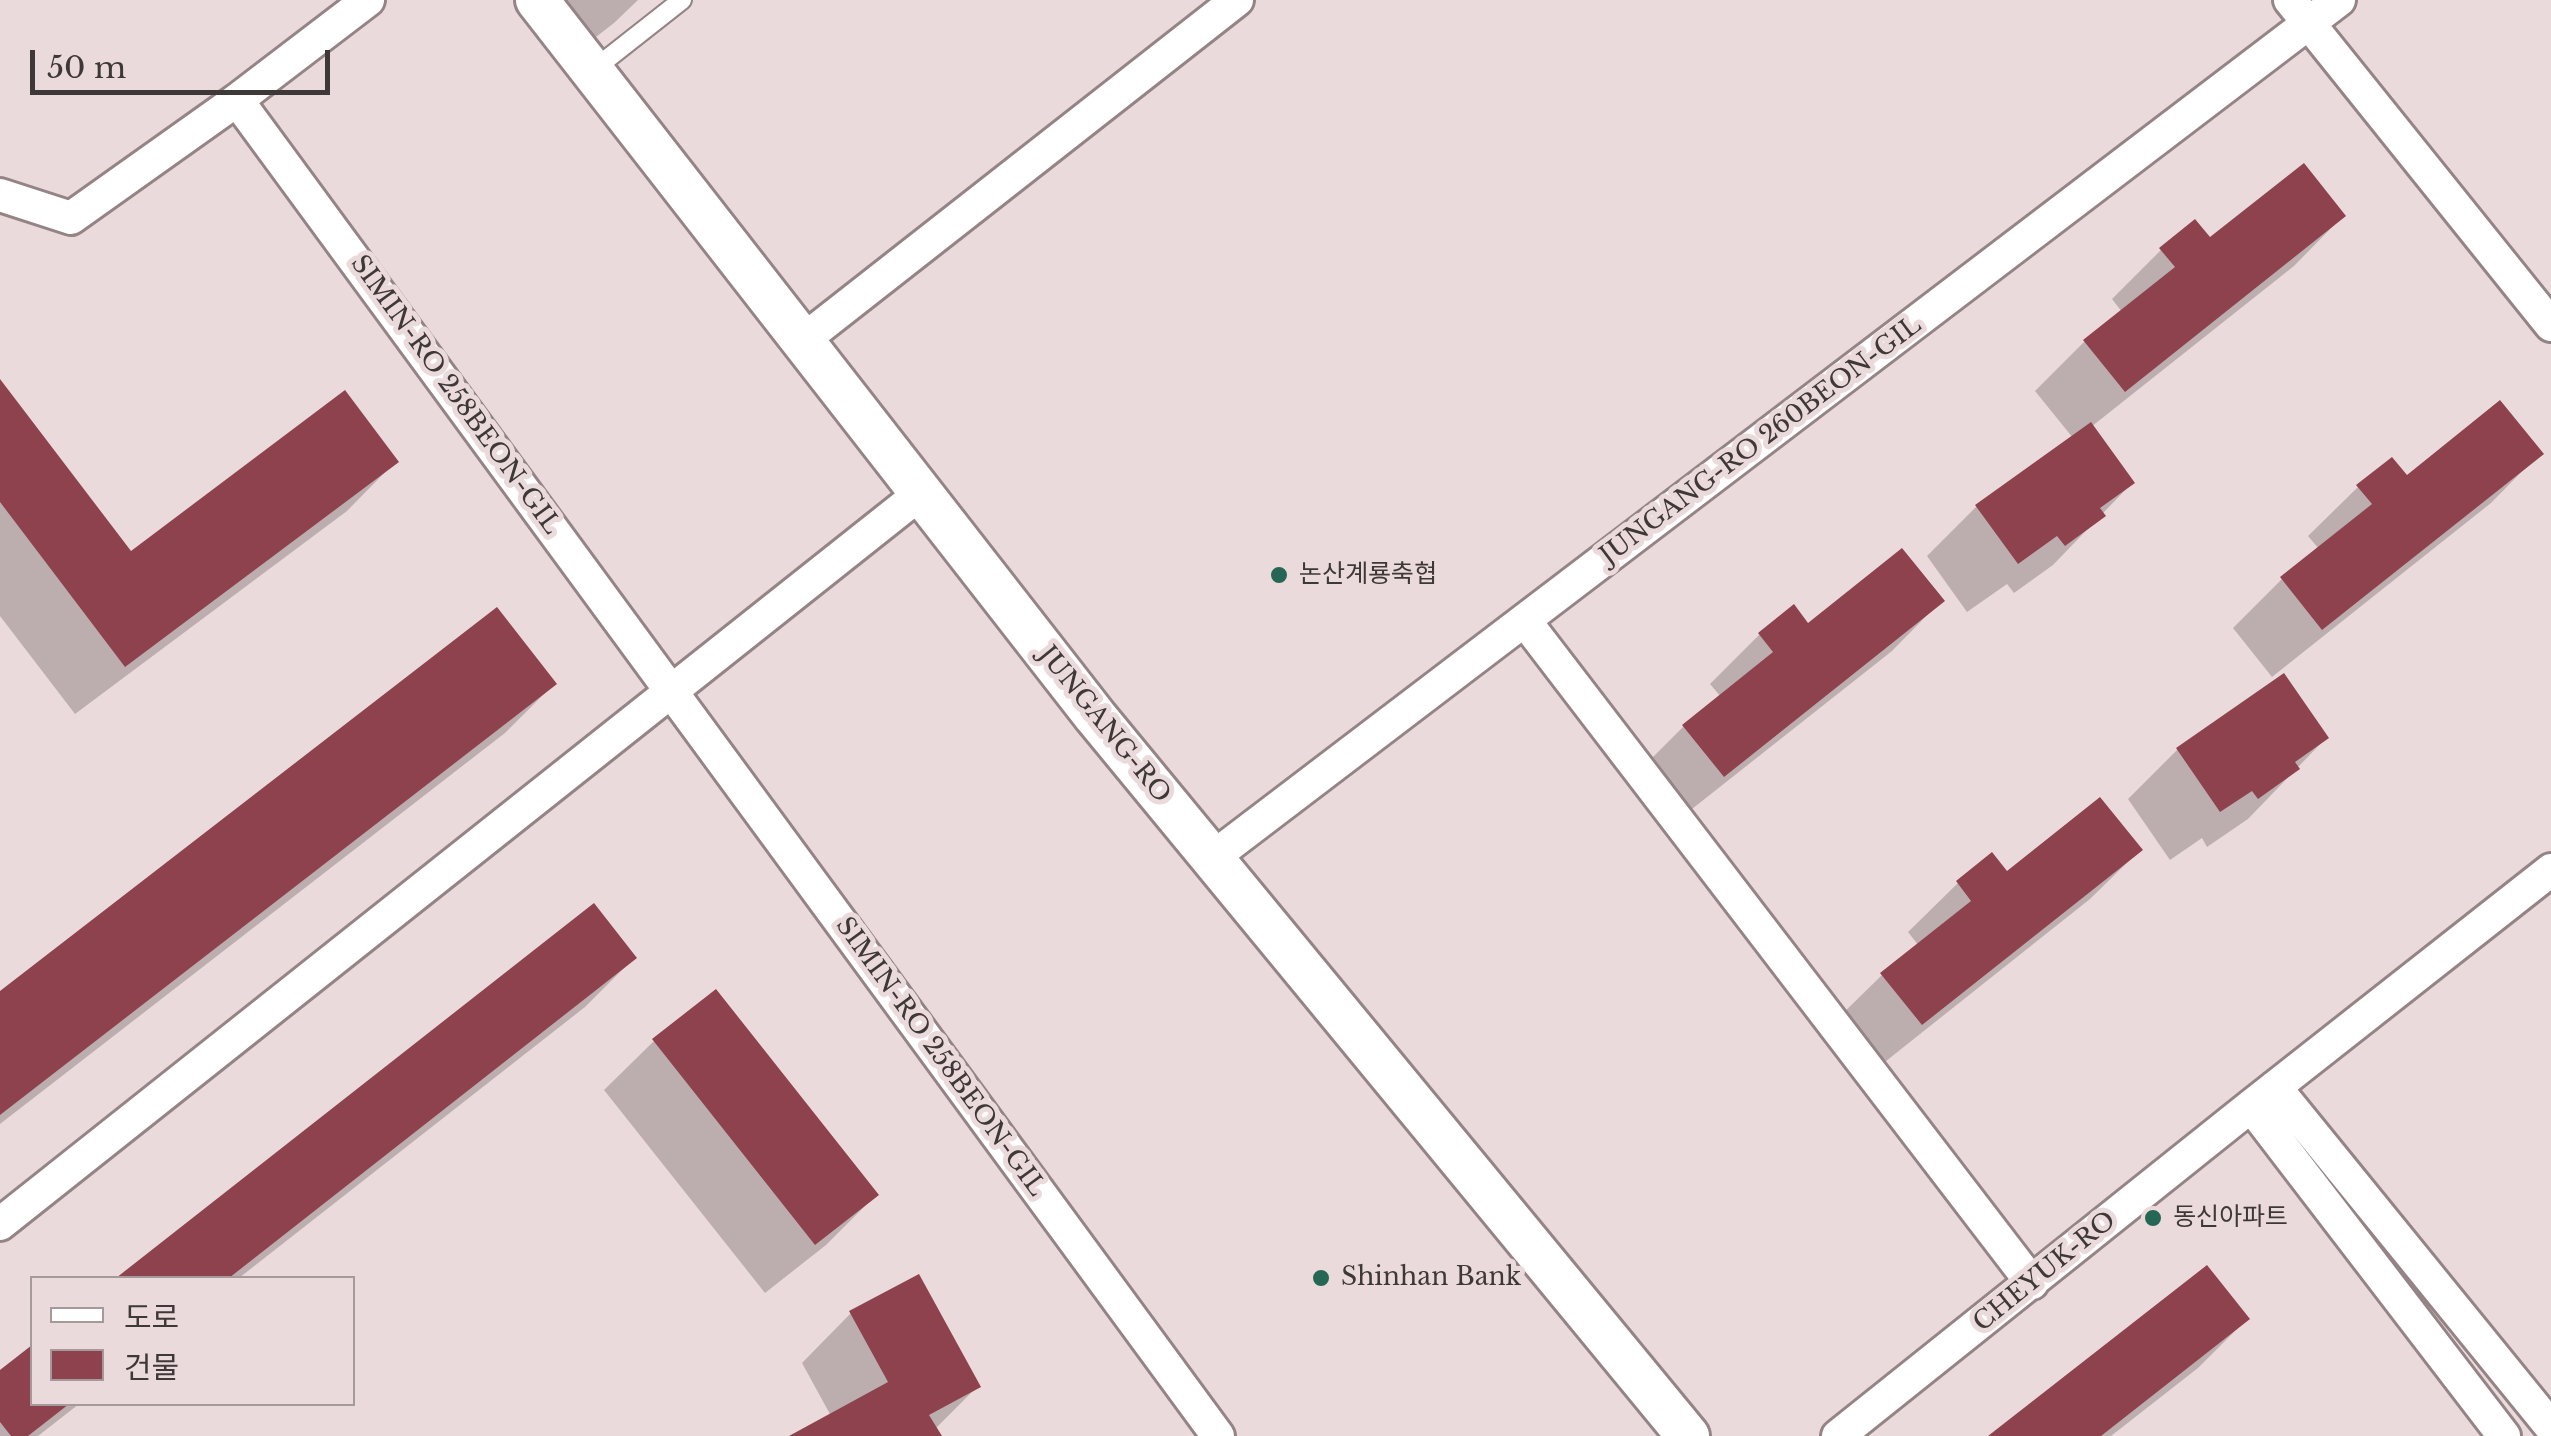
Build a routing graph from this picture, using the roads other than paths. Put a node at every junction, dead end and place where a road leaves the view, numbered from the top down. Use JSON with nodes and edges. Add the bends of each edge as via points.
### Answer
{"nodes":[{"id":1,"x":368,"y":0,"type":"edge"},
{"id":2,"x":537,"y":0,"type":"edge"},
{"id":3,"x":682,"y":0,"type":"edge"},
{"id":4,"x":1237,"y":0,"type":"edge"},
{"id":5,"x":2339,"y":0,"type":"edge"},
{"id":6,"x":2300,"y":12,"type":"edge"},
{"id":7,"x":593,"y":70,"type":"junction"},
{"id":8,"x":237,"y":100,"type":"junction"},
{"id":9,"x":0,"y":195,"type":"edge"},
{"id":10,"x":2551,"y":325,"type":"edge"},
{"id":11,"x":802,"y":340,"type":"junction"},
{"id":12,"x":921,"y":494,"type":"junction"},
{"id":13,"x":1525,"y":621,"type":"junction"},
{"id":14,"x":672,"y":691,"type":"junction"},
{"id":15,"x":1212,"y":858,"type":"junction"},
{"id":16,"x":2551,"y":870,"type":"edge"},
{"id":17,"x":2263,"y":1097,"type":"junction"},
{"id":18,"x":0,"y":1224,"type":"edge"},
{"id":19,"x":2032,"y":1283,"type":"junction"},
{"id":20,"x":2551,"y":1427,"type":"edge"},
{"id":21,"x":1203,"y":1432,"type":"edge"},
{"id":22,"x":1688,"y":1436,"type":"edge"},
{"id":23,"x":1838,"y":1436,"type":"edge"},
{"id":24,"x":2504,"y":1436,"type":"edge"}],
"edges":[{"from":1,"to":8,"type":"street"},
{"from":2,"to":7,"type":"street","name":"JUNGANG-RO"},
{"from":3,"to":7,"type":"lane"},
{"from":4,"to":11,"type":"street"},
{"from":5,"to":6,"type":"street","name":"JUNGANG-RO 260BEON-GIL"},
{"from":6,"to":10,"type":"street"},
{"from":6,"to":13,"type":"street","name":"JUNGANG-RO 260BEON-GIL"},
{"from":7,"to":11,"type":"street","name":"JUNGANG-RO"},
{"from":8,"to":9,"type":"street","via":[[71,218]]},
{"from":8,"to":14,"type":"street","name":"SIMIN-RO 258BEON-GIL"},
{"from":11,"to":12,"type":"street","name":"JUNGANG-RO"},
{"from":12,"to":14,"type":"street"},
{"from":12,"to":15,"type":"street","name":"JUNGANG-RO"},
{"from":13,"to":15,"type":"street","name":"JUNGANG-RO 260BEON-GIL"},
{"from":13,"to":19,"type":"street"},
{"from":14,"to":18,"type":"street"},
{"from":14,"to":21,"type":"street","name":"SIMIN-RO 258BEON-GIL"},
{"from":15,"to":22,"type":"street","name":"JUNGANG-RO"},
{"from":16,"to":17,"type":"street","name":"CHEYUK-RO"},
{"from":17,"to":19,"type":"street","name":"CHEYUK-RO"},
{"from":17,"to":20,"type":"street"},
{"from":17,"to":24,"type":"street"},
{"from":19,"to":23,"type":"street","name":"CHEYUK-RO"}]}
